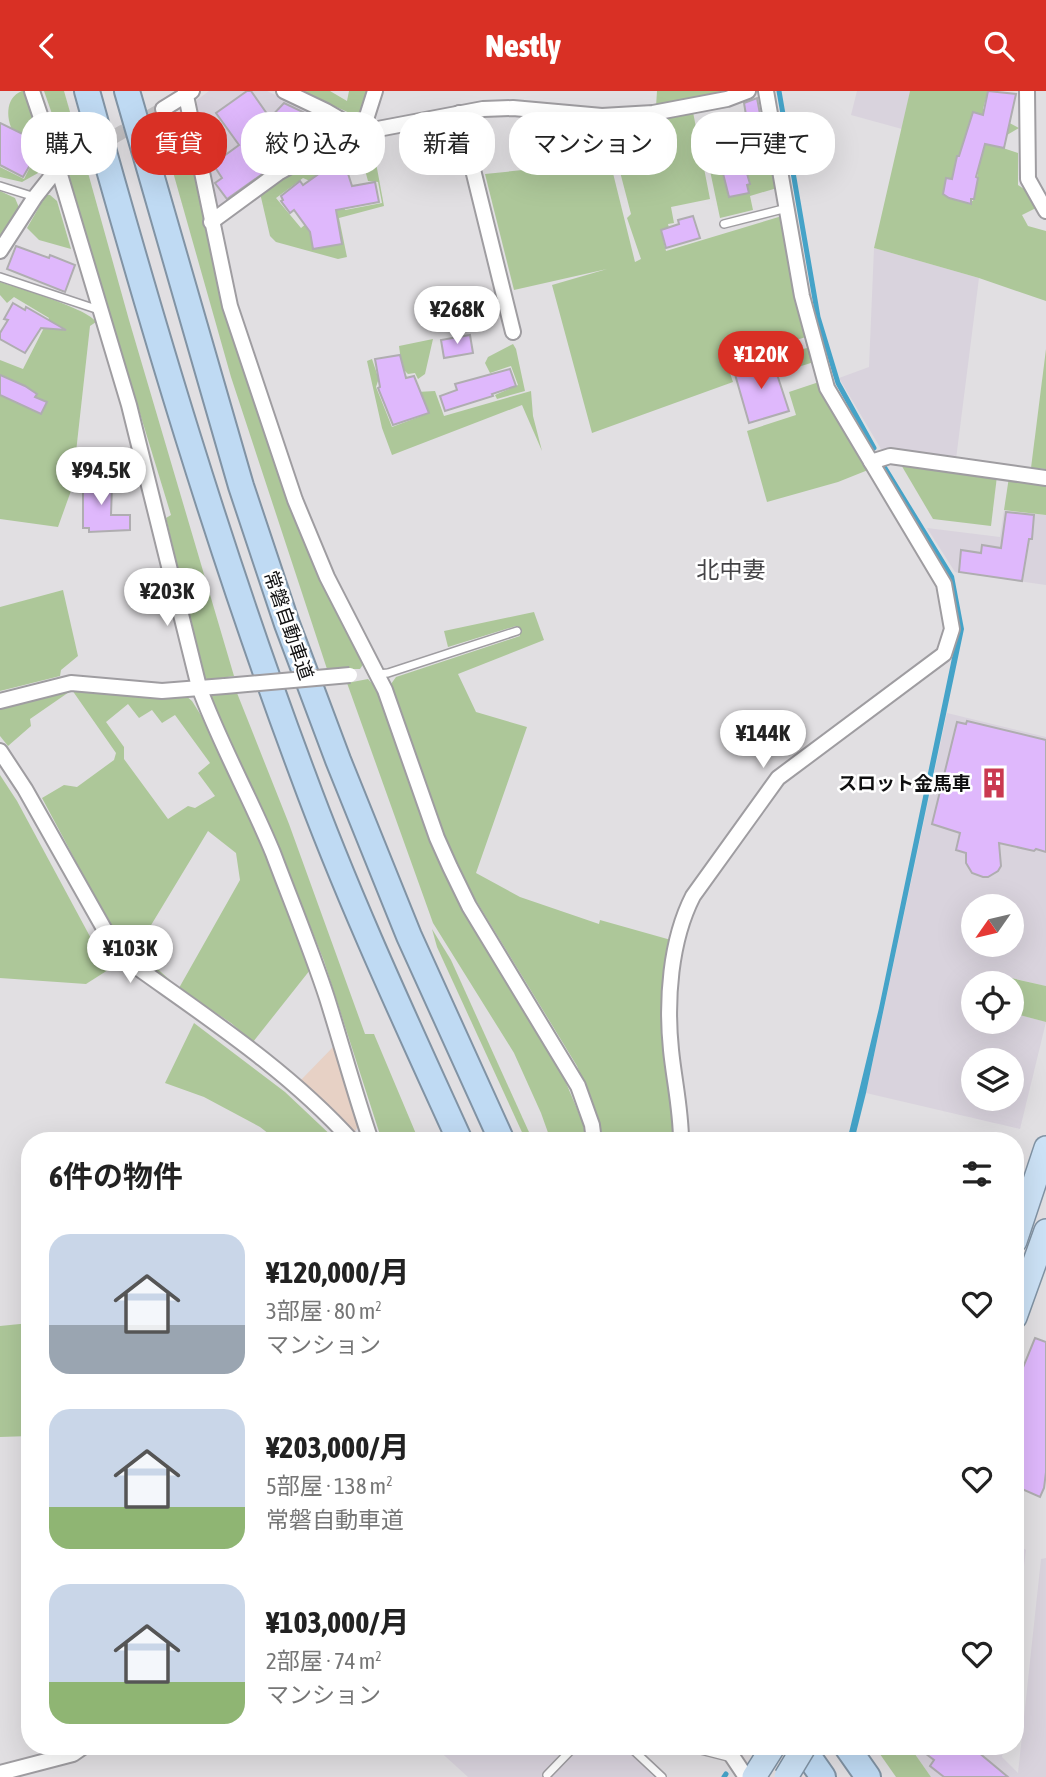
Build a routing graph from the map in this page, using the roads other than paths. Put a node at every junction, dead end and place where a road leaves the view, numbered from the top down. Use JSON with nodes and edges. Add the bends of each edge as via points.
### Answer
{"nodes":[{"id":1,"x":32,"y":91,"type":"edge"},
{"id":2,"x":87,"y":91,"type":"edge"},
{"id":3,"x":127,"y":91,"type":"edge"},
{"id":4,"x":284,"y":91,"type":"edge"},
{"id":5,"x":375,"y":91,"type":"edge"},
{"id":6,"x":748,"y":91,"type":"edge"},
{"id":7,"x":766,"y":91,"type":"edge"},
{"id":8,"x":1027,"y":91,"type":"edge"},
{"id":9,"x":187,"y":92,"type":"edge"},
{"id":10,"x":163,"y":109,"type":"tunnel mouth"},
{"id":11,"x":39,"y":112,"type":"edge"},
{"id":12,"x":328,"y":112,"type":"edge"},
{"id":13,"x":368,"y":112,"type":"edge"},
{"id":14,"x":465,"y":112,"type":"edge"},
{"id":15,"x":52,"y":175,"type":"edge"},
{"id":16,"x":60,"y":175,"type":"edge"},
{"id":17,"x":275,"y":175,"type":"edge"},
{"id":18,"x":474,"y":175,"type":"edge"},
{"id":19,"x":0,"y":186,"type":"edge"},
{"id":20,"x":35,"y":197,"type":"junction"},
{"id":21,"x":788,"y":208,"type":"junction"},
{"id":22,"x":1046,"y":211,"type":"edge"},
{"id":23,"x":211,"y":222,"type":"junction"},
{"id":24,"x":724,"y":224,"type":"dead end"},
{"id":25,"x":0,"y":251,"type":"edge"},
{"id":26,"x":0,"y":277,"type":"edge"},
{"id":27,"x":100,"y":310,"type":"junction"},
{"id":28,"x":513,"y":332,"type":"dead end"},
{"id":29,"x":871,"y":462,"type":"junction"},
{"id":30,"x":1046,"y":478,"type":"edge"},
{"id":31,"x":517,"y":631,"type":"dead end"},
{"id":32,"x":378,"y":674,"type":"junction"},
{"id":33,"x":199,"y":687,"type":"junction"},
{"id":34,"x":0,"y":701,"type":"edge"},
{"id":35,"x":0,"y":751,"type":"edge"},
{"id":36,"x":343,"y":1132,"type":"edge"},
{"id":37,"x":368,"y":1132,"type":"edge"},
{"id":38,"x":456,"y":1132,"type":"edge"},
{"id":39,"x":498,"y":1132,"type":"edge"},
{"id":40,"x":593,"y":1132,"type":"edge"},
{"id":41,"x":680,"y":1132,"type":"edge"},
{"id":42,"x":1046,"y":1148,"type":"edge"},
{"id":43,"x":1024,"y":1214,"type":"edge"},
{"id":44,"x":1046,"y":1231,"type":"edge"},
{"id":45,"x":1024,"y":1292,"type":"edge"},
{"id":46,"x":66,"y":1755,"type":"edge"},
{"id":47,"x":566,"y":1755,"type":"edge"},
{"id":48,"x":639,"y":1755,"type":"edge"},
{"id":49,"x":731,"y":1755,"type":"edge"},
{"id":50,"x":768,"y":1755,"type":"edge"},
{"id":51,"x":798,"y":1755,"type":"edge"},
{"id":52,"x":808,"y":1755,"type":"edge"},
{"id":53,"x":853,"y":1755,"type":"edge"},
{"id":54,"x":0,"y":1773,"type":"edge"},
{"id":55,"x":547,"y":1775,"type":"dead end"},
{"id":56,"x":662,"y":1777,"type":"edge"},
{"id":57,"x":746,"y":1777,"type":"edge"},
{"id":58,"x":754,"y":1777,"type":"edge"},
{"id":59,"x":786,"y":1777,"type":"edge"},
{"id":60,"x":822,"y":1777,"type":"edge"},
{"id":61,"x":868,"y":1777,"type":"edge"}],
"edges":[{"from":1,"to":11,"type":"street"},
{"from":2,"to":38,"type":"highway","name":"常磐自動車道","via":[[158,343],[251,635],[371,946]]},
{"from":3,"to":39,"type":"highway","name":"常磐自動車道","via":[[241,486],[287,624],[409,936]]},
{"from":4,"to":12,"type":"street"},
{"from":5,"to":13,"type":"street"},
{"from":6,"to":14,"type":"street","via":[[653,113],[602,116],[513,108]]},
{"from":7,"to":21,"type":"street"},
{"from":8,"to":22,"type":"street","via":[[1028,179]]},
{"from":9,"to":10,"type":"street"},
{"from":9,"to":23,"type":"street"},
{"from":15,"to":20,"type":"street"},
{"from":16,"to":27,"type":"street"},
{"from":17,"to":23,"type":"street"},
{"from":18,"to":28,"type":"street"},
{"from":19,"to":20,"type":"lane"},
{"from":20,"to":25,"type":"street"},
{"from":21,"to":24,"type":"lane"},
{"from":21,"to":29,"type":"street","via":[[802,296],[827,388]]},
{"from":23,"to":32,"type":"street","via":[[230,306],[295,500],[327,577]]},
{"from":26,"to":27,"type":"lane"},
{"from":27,"to":33,"type":"street","via":[[129,405]]},
{"from":29,"to":30,"type":"street","via":[[890,456]]},
{"from":29,"to":41,"type":"street","via":[[943,582],[952,629],[944,654],[778,778],[690,903],[675,954],[669,1024]]},
{"from":31,"to":32,"type":"lane"},
{"from":32,"to":33,"type":"street","bridge":true},
{"from":32,"to":40,"type":"street","via":[[450,867],[578,1086]]},
{"from":33,"to":34,"type":"street","via":[[162,691],[71,683]]},
{"from":33,"to":37,"type":"street","via":[[271,850],[326,997]]},
{"from":35,"to":36,"type":"street","via":[[115,948],[289,1080]]},
{"from":42,"to":43,"type":"highway"},
{"from":44,"to":45,"type":"highway"},
{"from":46,"to":54,"type":"street"},
{"from":47,"to":55,"type":"lane"},
{"from":48,"to":56,"type":"lane"},
{"from":49,"to":57,"type":"street"},
{"from":50,"to":58,"type":"highway"},
{"from":51,"to":59,"type":"highway","bridge":true},
{"from":52,"to":60,"type":"highway"},
{"from":53,"to":61,"type":"highway"}]}
